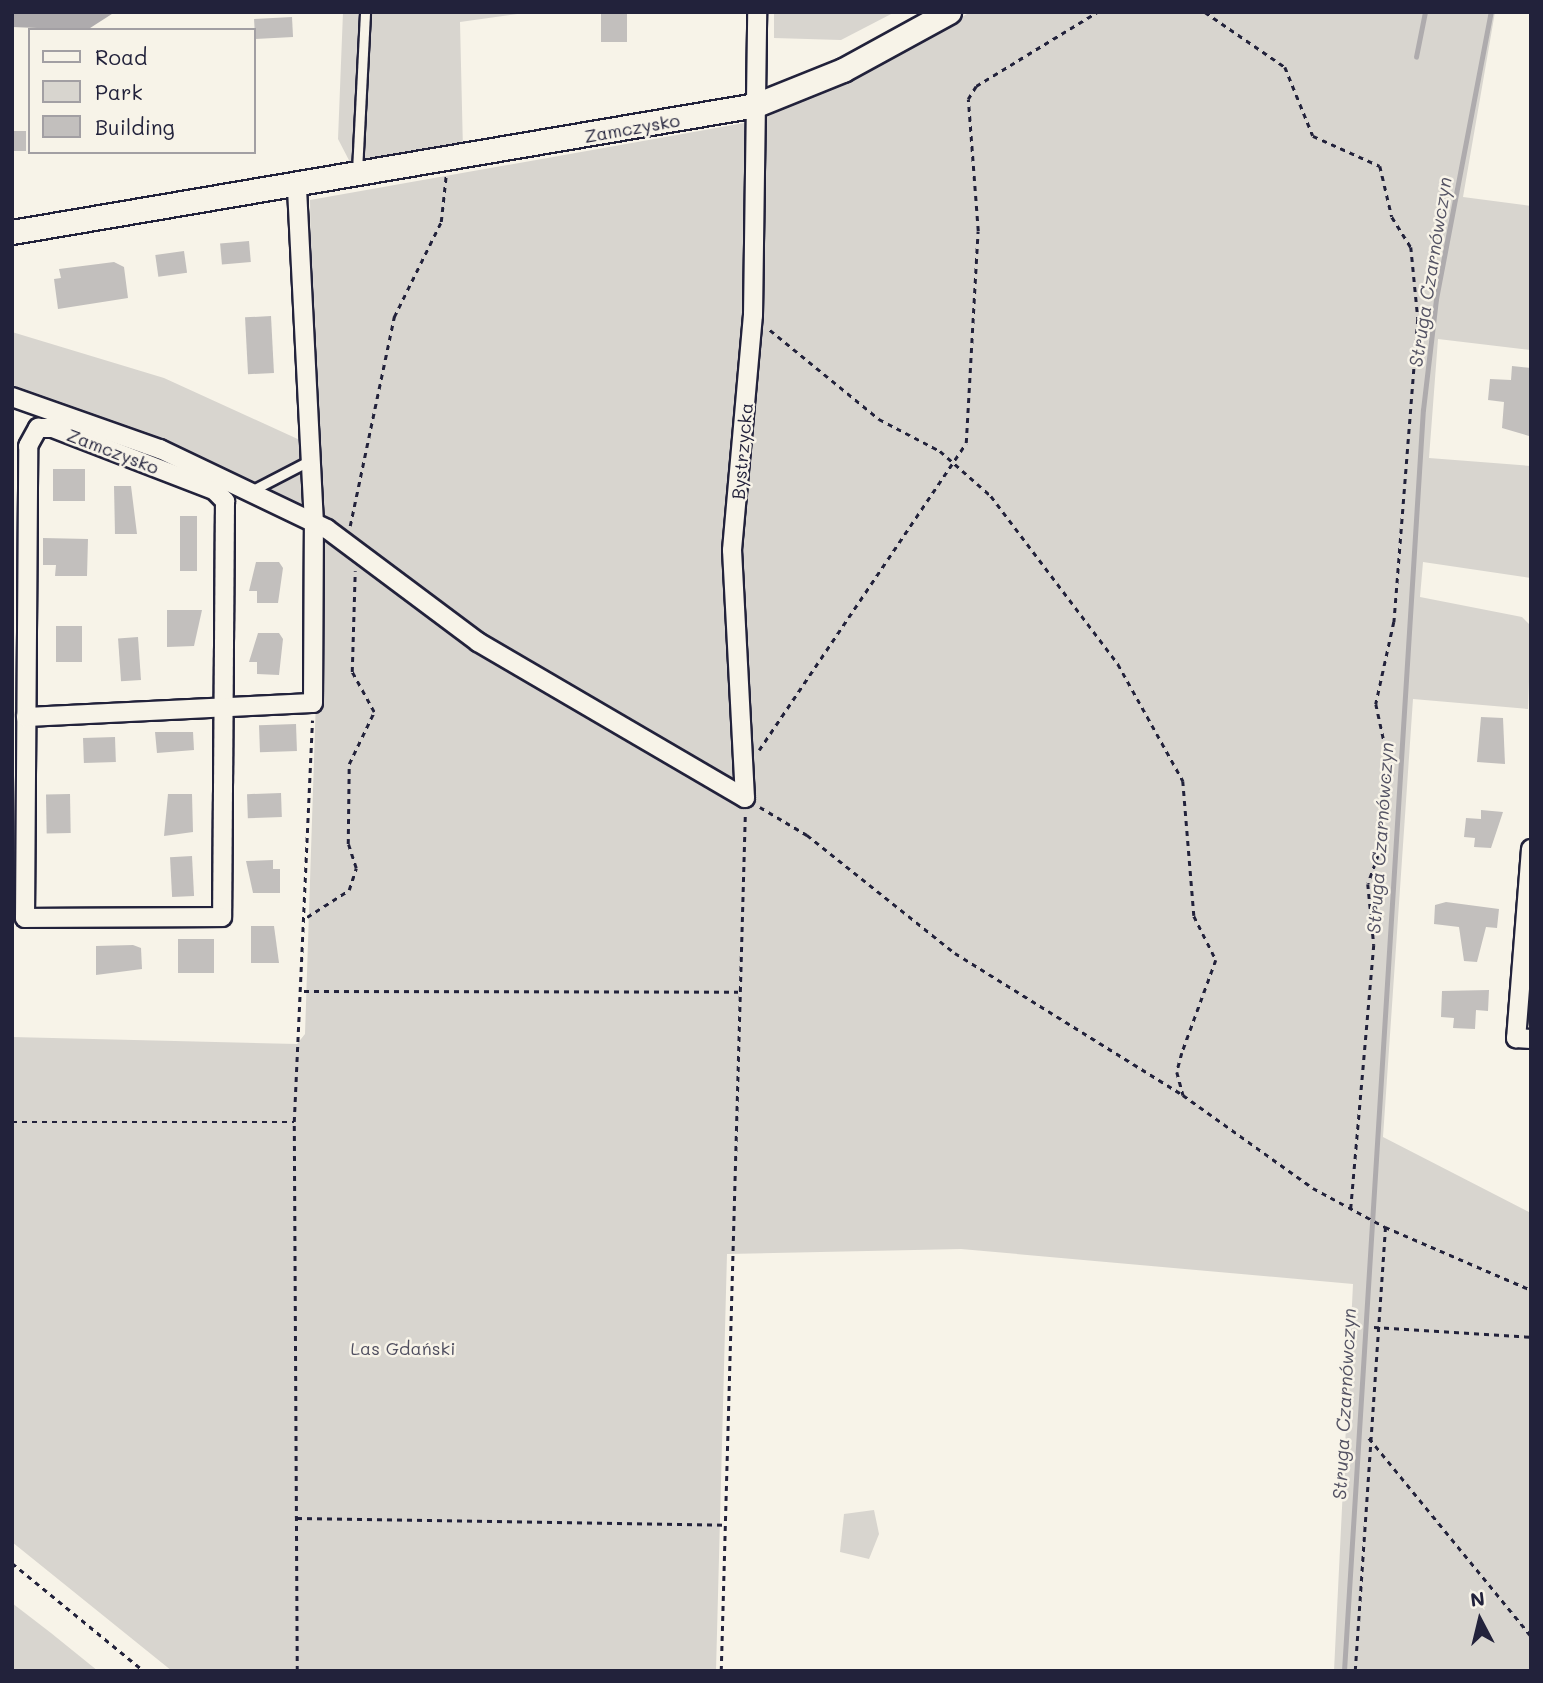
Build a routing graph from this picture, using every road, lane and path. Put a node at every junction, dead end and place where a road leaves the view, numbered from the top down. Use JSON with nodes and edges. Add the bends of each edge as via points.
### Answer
{"nodes":[{"id":1,"x":365,"y":12,"type":"edge"},
{"id":2,"x":757,"y":12,"type":"edge"},
{"id":3,"x":949,"y":12,"type":"edge"},
{"id":4,"x":1097,"y":12,"type":"edge"},
{"id":5,"x":1205,"y":12,"type":"edge"},
{"id":6,"x":756,"y":105,"type":"junction"},
{"id":7,"x":356,"y":176,"type":"junction"},
{"id":8,"x":297,"y":187,"type":"junction"},
{"id":9,"x":12,"y":232,"type":"edge"},
{"id":10,"x":753,"y":315,"type":"junction"},
{"id":11,"x":12,"y":397,"type":"edge"},
{"id":12,"x":954,"y":461,"type":"junction"},
{"id":13,"x":307,"y":462,"type":"junction"},
{"id":14,"x":253,"y":491,"type":"junction"},
{"id":15,"x":314,"y":524,"type":"junction"},
{"id":16,"x":313,"y":703,"type":"junction"},
{"id":17,"x":225,"y":708,"type":"junction"},
{"id":18,"x":26,"y":717,"type":"junction"},
{"id":19,"x":746,"y":769,"type":"junction"},
{"id":20,"x":745,"y":798,"type":"junction"},
{"id":21,"x":1531,"y":849,"type":"edge"},
{"id":22,"x":304,"y":991,"type":"junction"},
{"id":23,"x":739,"y":992,"type":"junction"},
{"id":24,"x":1531,"y":1039,"type":"edge"},
{"id":25,"x":1183,"y":1095,"type":"junction"},
{"id":26,"x":12,"y":1122,"type":"edge"},
{"id":27,"x":293,"y":1122,"type":"junction"},
{"id":28,"x":1351,"y":1209,"type":"junction"},
{"id":29,"x":1385,"y":1227,"type":"junction"},
{"id":30,"x":1531,"y":1290,"type":"edge"},
{"id":31,"x":1374,"y":1327,"type":"junction"},
{"id":32,"x":1531,"y":1337,"type":"edge"},
{"id":33,"x":1369,"y":1438,"type":"junction"},
{"id":34,"x":297,"y":1518,"type":"junction"},
{"id":35,"x":727,"y":1525,"type":"junction"},
{"id":36,"x":12,"y":1563,"type":"edge"},
{"id":37,"x":1531,"y":1636,"type":"edge"},
{"id":38,"x":144,"y":1671,"type":"edge"},
{"id":39,"x":297,"y":1671,"type":"edge"},
{"id":40,"x":721,"y":1671,"type":"edge"},
{"id":41,"x":1355,"y":1671,"type":"edge"}],
"edges":[{"from":1,"to":7,"type":"lane"},
{"from":2,"to":6,"type":"street","name":"Bystrzycka"},
{"from":3,"to":6,"type":"street","name":"Zamczysko","via":[[843,70]]},
{"from":4,"to":12,"type":"path","via":[[976,86],[968,99],[978,231],[966,443]]},
{"from":5,"to":28,"type":"path","via":[[1285,67],[1313,136],[1380,166],[1392,217],[1411,247],[1418,319],[1394,622],[1376,704],[1387,755],[1381,845],[1368,884],[1374,945]]},
{"from":6,"to":7,"type":"street","name":"Zamczysko"},
{"from":6,"to":10,"type":"street","name":"Bystrzycka"},
{"from":7,"to":8,"type":"street","name":"Zamczysko"},
{"from":8,"to":9,"type":"street","name":"Zamczysko"},
{"from":8,"to":13,"type":"street"},
{"from":10,"to":12,"type":"path","via":[[879,419]]},
{"from":10,"to":19,"type":"street","name":"Bystrzycka","via":[[732,550]]},
{"from":11,"to":14,"type":"street"},
{"from":12,"to":19,"type":"path"},
{"from":12,"to":25,"type":"path","via":[[991,496],[1118,664],[1183,782],[1194,916],[1216,960],[1177,1072]]},
{"from":13,"to":14,"type":"lane"},
{"from":13,"to":15,"type":"street"},
{"from":14,"to":15,"type":"street"},
{"from":15,"to":16,"type":"street"},
{"from":15,"to":20,"type":"street","via":[[478,642]]},
{"from":16,"to":17,"type":"street"},
{"from":16,"to":22,"type":"path"},
{"from":17,"to":18,"type":"street"},
{"from":17,"to":18,"type":"street","name":"Zamczysko","via":[[222,917],[25,919]]},
{"from":17,"to":18,"type":"street","name":"Zamczysko","via":[[223,497],[44,426],[33,431],[28,446]]},
{"from":19,"to":20,"type":"street","name":"Bystrzycka"},
{"from":20,"to":23,"type":"path"},
{"from":20,"to":25,"type":"path","via":[[807,835],[955,953]]},
{"from":21,"to":24,"type":"street","via":[[1517,1038]]},
{"from":22,"to":23,"type":"path"},
{"from":22,"to":27,"type":"path"},
{"from":23,"to":35,"type":"path"},
{"from":25,"to":28,"type":"path"},
{"from":26,"to":27,"type":"path"},
{"from":27,"to":34,"type":"path"},
{"from":28,"to":29,"type":"path"},
{"from":29,"to":30,"type":"path"},
{"from":29,"to":31,"type":"path"},
{"from":31,"to":32,"type":"path"},
{"from":31,"to":33,"type":"path"},
{"from":33,"to":37,"type":"path"},
{"from":33,"to":41,"type":"path"},
{"from":34,"to":35,"type":"path"},
{"from":34,"to":39,"type":"path"},
{"from":35,"to":40,"type":"path"},
{"from":36,"to":38,"type":"path"}]}
